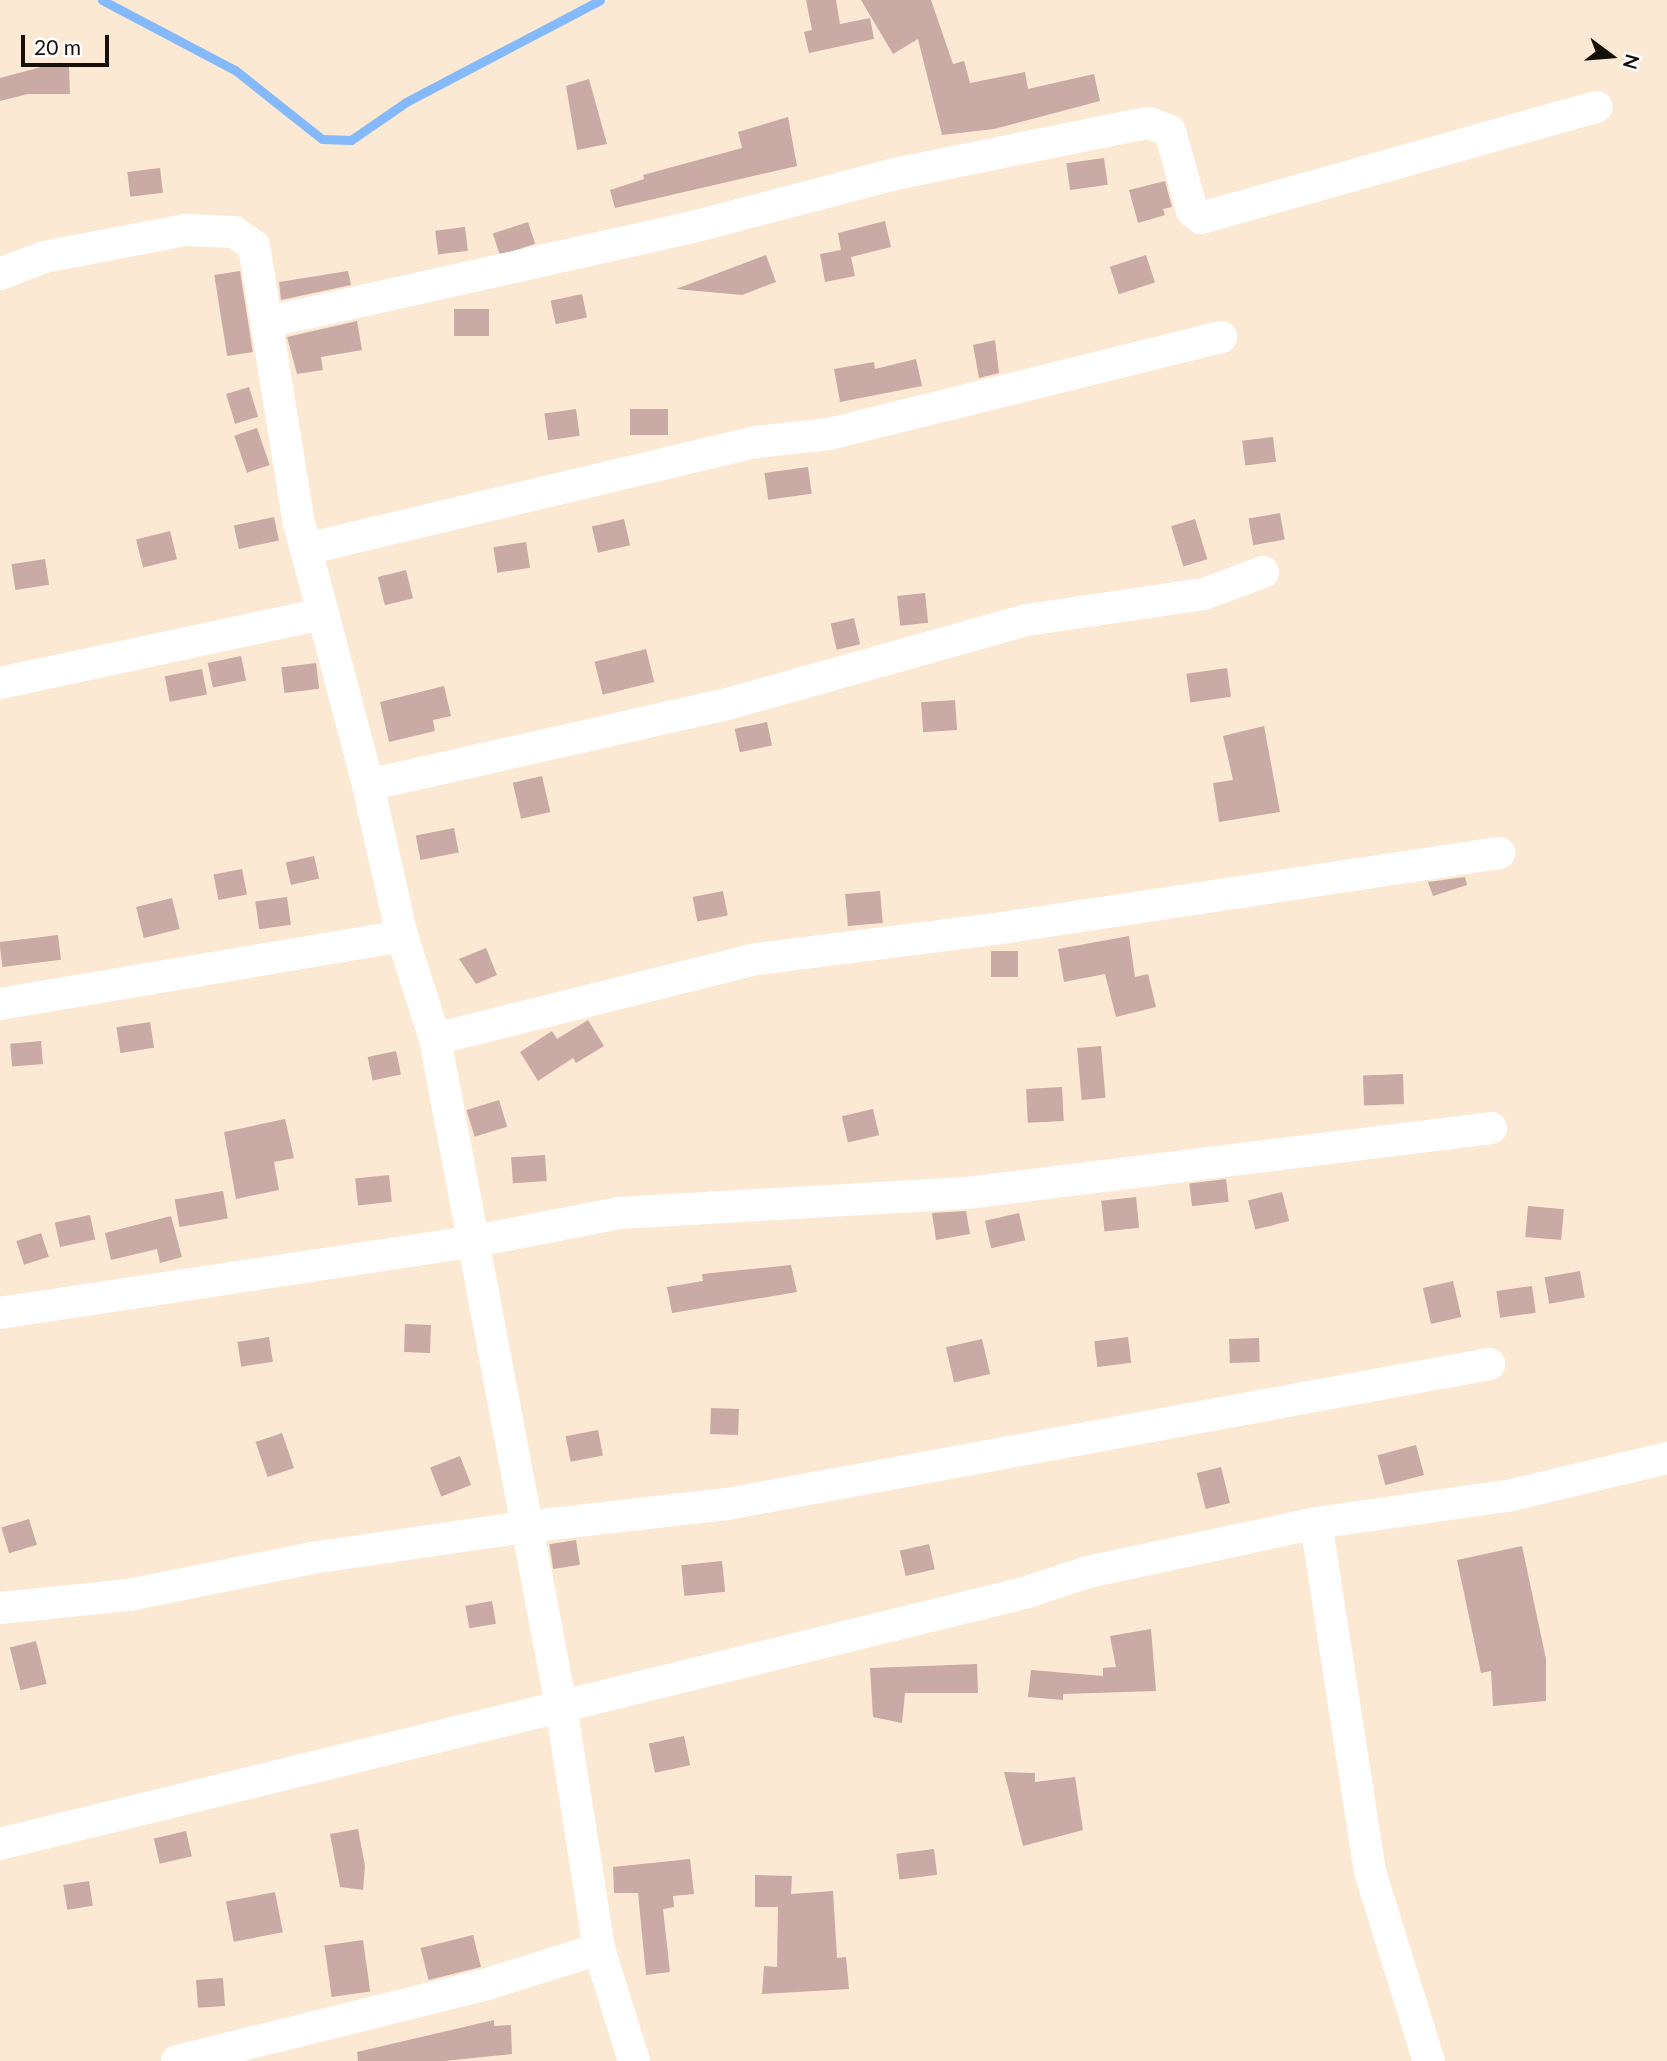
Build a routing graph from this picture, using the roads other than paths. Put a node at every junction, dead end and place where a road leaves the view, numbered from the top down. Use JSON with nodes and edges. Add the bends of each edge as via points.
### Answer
{"nodes":[{"id":1,"x":1597,"y":107,"type":"dead end"},
{"id":2,"x":0,"y":274,"type":"edge"},
{"id":3,"x":268,"y":322,"type":"junction"},
{"id":4,"x":1221,"y":337,"type":"dead end"},
{"id":5,"x":306,"y":549,"type":"junction"},
{"id":6,"x":1263,"y":572,"type":"dead end"},
{"id":7,"x":322,"y":614,"type":"junction"},
{"id":8,"x":0,"y":683,"type":"edge"},
{"id":9,"x":369,"y":785,"type":"junction"},
{"id":10,"x":1499,"y":853,"type":"dead end"},
{"id":11,"x":402,"y":936,"type":"junction"},
{"id":12,"x":0,"y":1003,"type":"edge"},
{"id":13,"x":435,"y":1039,"type":"junction"},
{"id":14,"x":1491,"y":1128,"type":"dead end"},
{"id":15,"x":470,"y":1242,"type":"junction"},
{"id":16,"x":0,"y":1313,"type":"edge"},
{"id":17,"x":1489,"y":1364,"type":"dead end"},
{"id":18,"x":1667,"y":1458,"type":"edge"},
{"id":19,"x":1317,"y":1523,"type":"junction"},
{"id":20,"x":525,"y":1527,"type":"junction"},
{"id":21,"x":0,"y":1608,"type":"edge"},
{"id":22,"x":561,"y":1706,"type":"junction"},
{"id":23,"x":0,"y":1844,"type":"edge"},
{"id":24,"x":599,"y":1949,"type":"junction"},
{"id":25,"x":177,"y":2061,"type":"edge"},
{"id":26,"x":634,"y":2061,"type":"edge"},
{"id":27,"x":1429,"y":2061,"type":"edge"}],
"edges":[{"from":1,"to":3,"type":"street","via":[[1201,218],[1192,211],[1170,131],[1149,123],[895,174],[689,228]]},
{"from":2,"to":3,"type":"street","via":[[44,257],[185,229],[219,229],[246,237],[254,246]]},
{"from":3,"to":5,"type":"street"},
{"from":4,"to":5,"type":"street","via":[[830,434],[757,442]]},
{"from":5,"to":7,"type":"street"},
{"from":6,"to":9,"type":"street","via":[[1204,594],[1027,620],[731,703]]},
{"from":7,"to":8,"type":"street"},
{"from":7,"to":9,"type":"street"},
{"from":9,"to":11,"type":"street"},
{"from":10,"to":13,"type":"street","via":[[995,929],[757,959]]},
{"from":11,"to":12,"type":"street"},
{"from":11,"to":13,"type":"street"},
{"from":13,"to":15,"type":"street"},
{"from":14,"to":15,"type":"street","via":[[967,1193],[619,1213]]},
{"from":15,"to":16,"type":"street"},
{"from":15,"to":20,"type":"street"},
{"from":17,"to":20,"type":"street","via":[[727,1504]]},
{"from":18,"to":19,"type":"street","via":[[1512,1495]]},
{"from":19,"to":22,"type":"street","via":[[1088,1572],[1024,1593]]},
{"from":19,"to":27,"type":"street","via":[[1370,1872]]},
{"from":20,"to":21,"type":"street","via":[[312,1558],[129,1595]]},
{"from":20,"to":22,"type":"street"},
{"from":22,"to":23,"type":"street"},
{"from":22,"to":24,"type":"street"},
{"from":24,"to":25,"type":"street","via":[[484,1985]]},
{"from":24,"to":26,"type":"street"}]}
